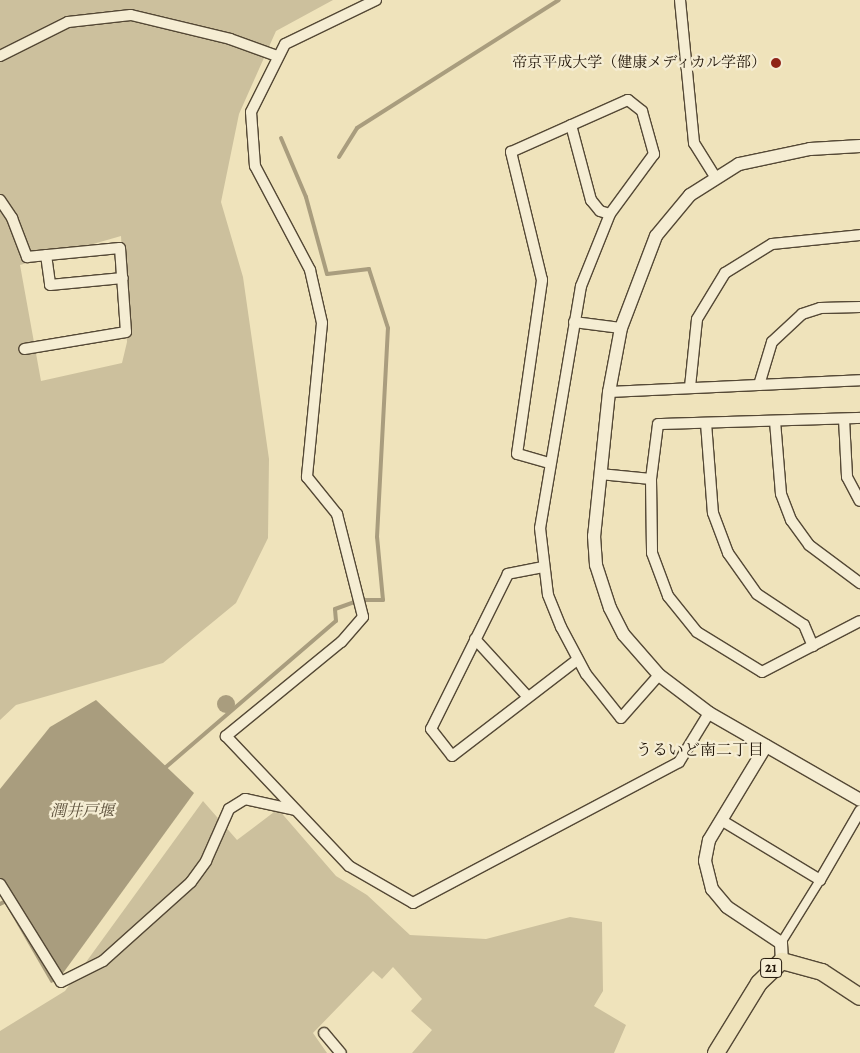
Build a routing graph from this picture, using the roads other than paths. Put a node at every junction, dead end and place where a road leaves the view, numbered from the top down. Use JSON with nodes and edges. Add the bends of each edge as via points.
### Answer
{"nodes":[{"id":1,"x":376,"y":0,"type":"edge"},
{"id":2,"x":680,"y":0,"type":"edge"},
{"id":3,"x":0,"y":56,"type":"edge"},
{"id":4,"x":277,"y":56,"type":"junction"},
{"id":5,"x":571,"y":125,"type":"junction"},
{"id":6,"x":860,"y":146,"type":"edge"},
{"id":7,"x":715,"y":177,"type":"junction"},
{"id":8,"x":0,"y":200,"type":"edge"},
{"id":9,"x":610,"y":214,"type":"junction"},
{"id":10,"x":860,"y":234,"type":"edge"},
{"id":11,"x":46,"y":255,"type":"junction"},
{"id":12,"x":123,"y":278,"type":"junction"},
{"id":13,"x":860,"y":307,"type":"edge"},
{"id":14,"x":574,"y":322,"type":"junction"},
{"id":15,"x":621,"y":328,"type":"junction"},
{"id":16,"x":24,"y":349,"type":"dead end"},
{"id":17,"x":860,"y":380,"type":"edge"},
{"id":18,"x":760,"y":386,"type":"junction"},
{"id":19,"x":690,"y":387,"type":"junction"},
{"id":20,"x":609,"y":392,"type":"junction"},
{"id":21,"x":860,"y":418,"type":"edge"},
{"id":22,"x":844,"y":419,"type":"junction"},
{"id":23,"x":775,"y":421,"type":"junction"},
{"id":24,"x":706,"y":423,"type":"junction"},
{"id":25,"x":549,"y":463,"type":"junction"},
{"id":26,"x":600,"y":474,"type":"junction"},
{"id":27,"x":651,"y":479,"type":"junction"},
{"id":28,"x":860,"y":501,"type":"edge"},
{"id":29,"x":543,"y":568,"type":"junction"},
{"id":30,"x":860,"y":582,"type":"edge"},
{"id":31,"x":860,"y":621,"type":"edge"},
{"id":32,"x":475,"y":639,"type":"junction"},
{"id":33,"x":813,"y":646,"type":"junction"},
{"id":34,"x":577,"y":660,"type":"junction"},
{"id":35,"x":659,"y":675,"type":"junction"},
{"id":36,"x":527,"y":696,"type":"junction"},
{"id":37,"x":709,"y":713,"type":"junction"},
{"id":38,"x":766,"y":746,"type":"junction"},
{"id":39,"x":860,"y":800,"type":"edge"},
{"id":40,"x":296,"y":810,"type":"junction"},
{"id":41,"x":860,"y":811,"type":"edge"},
{"id":42,"x":721,"y":820,"type":"junction"},
{"id":43,"x":820,"y":880,"type":"junction"},
{"id":44,"x":0,"y":884,"type":"edge"},
{"id":45,"x":781,"y":943,"type":"junction"},
{"id":46,"x":782,"y":961,"type":"junction"},
{"id":47,"x":860,"y":997,"type":"edge"},
{"id":48,"x":324,"y":1033,"type":"dead end"},
{"id":49,"x":341,"y":1053,"type":"edge"},
{"id":50,"x":716,"y":1053,"type":"edge"}],
"edges":[{"from":1,"to":4,"type":"street","via":[[292,40]]},
{"from":2,"to":7,"type":"street","via":[[694,143]]},
{"from":3,"to":4,"type":"street","via":[[68,22],[131,15],[230,39]]},
{"from":4,"to":40,"type":"street","via":[[251,112],[255,166],[310,270],[322,323],[307,477],[337,514],[364,617],[342,642],[226,736]]},
{"from":5,"to":9,"type":"street","via":[[591,200],[600,211]]},
{"from":5,"to":9,"type":"street","via":[[628,100],[642,111],[652,162]]},
{"from":5,"to":25,"type":"street","via":[[511,152],[542,280],[517,454]]},
{"from":6,"to":7,"type":"street","via":[[764,157]]},
{"from":7,"to":15,"type":"street","via":[[690,195],[656,236]]},
{"from":8,"to":11,"type":"street","via":[[12,218],[27,257]]},
{"from":9,"to":14,"type":"street","via":[[589,262]]},
{"from":10,"to":19,"type":"street","via":[[772,244],[725,274],[697,319]]},
{"from":11,"to":12,"type":"street","via":[[50,285]]},
{"from":11,"to":12,"type":"street","via":[[120,248]]},
{"from":12,"to":16,"type":"street","via":[[126,332]]},
{"from":13,"to":18,"type":"street","via":[[820,308],[802,314],[772,342]]},
{"from":14,"to":15,"type":"street"},
{"from":14,"to":25,"type":"street"},
{"from":15,"to":20,"type":"street"},
{"from":17,"to":18,"type":"street"},
{"from":18,"to":19,"type":"street"},
{"from":19,"to":20,"type":"street"},
{"from":20,"to":26,"type":"street"},
{"from":21,"to":22,"type":"street"},
{"from":22,"to":23,"type":"street"},
{"from":22,"to":28,"type":"street","via":[[847,477]]},
{"from":23,"to":24,"type":"street"},
{"from":23,"to":30,"type":"street","via":[[780,494],[791,520],[809,545]]},
{"from":24,"to":27,"type":"street","via":[[658,424]]},
{"from":24,"to":33,"type":"street","via":[[713,513],[728,553],[757,594],[804,626]]},
{"from":25,"to":29,"type":"street","via":[[540,528]]},
{"from":26,"to":27,"type":"street"},
{"from":26,"to":35,"type":"street","via":[[594,536],[602,587],[624,635]]},
{"from":27,"to":33,"type":"street","via":[[652,553],[668,596],[697,632],[762,672]]},
{"from":29,"to":32,"type":"street","via":[[508,574]]},
{"from":29,"to":34,"type":"street","via":[[548,595]]},
{"from":31,"to":33,"type":"street"},
{"from":32,"to":36,"type":"street"},
{"from":32,"to":36,"type":"street","via":[[431,729],[452,756]]},
{"from":34,"to":35,"type":"street","via":[[621,718]]},
{"from":34,"to":36,"type":"street"},
{"from":35,"to":37,"type":"street"},
{"from":37,"to":38,"type":"street"},
{"from":37,"to":40,"type":"street","via":[[679,762],[413,903],[349,866]]},
{"from":38,"to":39,"type":"street"},
{"from":38,"to":42,"type":"street"},
{"from":40,"to":44,"type":"street","via":[[245,799],[229,809],[206,861],[191,882],[103,961],[61,982]]},
{"from":41,"to":43,"type":"street"},
{"from":42,"to":43,"type":"street"},
{"from":42,"to":45,"type":"street","via":[[709,840],[705,861],[712,889],[727,908]]},
{"from":43,"to":45,"type":"street"},
{"from":45,"to":46,"type":"street"},
{"from":46,"to":47,"type":"main road","number":"21","via":[[822,972]]},
{"from":46,"to":50,"type":"main road","number":"21","via":[[759,983]]},
{"from":48,"to":49,"type":"street"}]}
